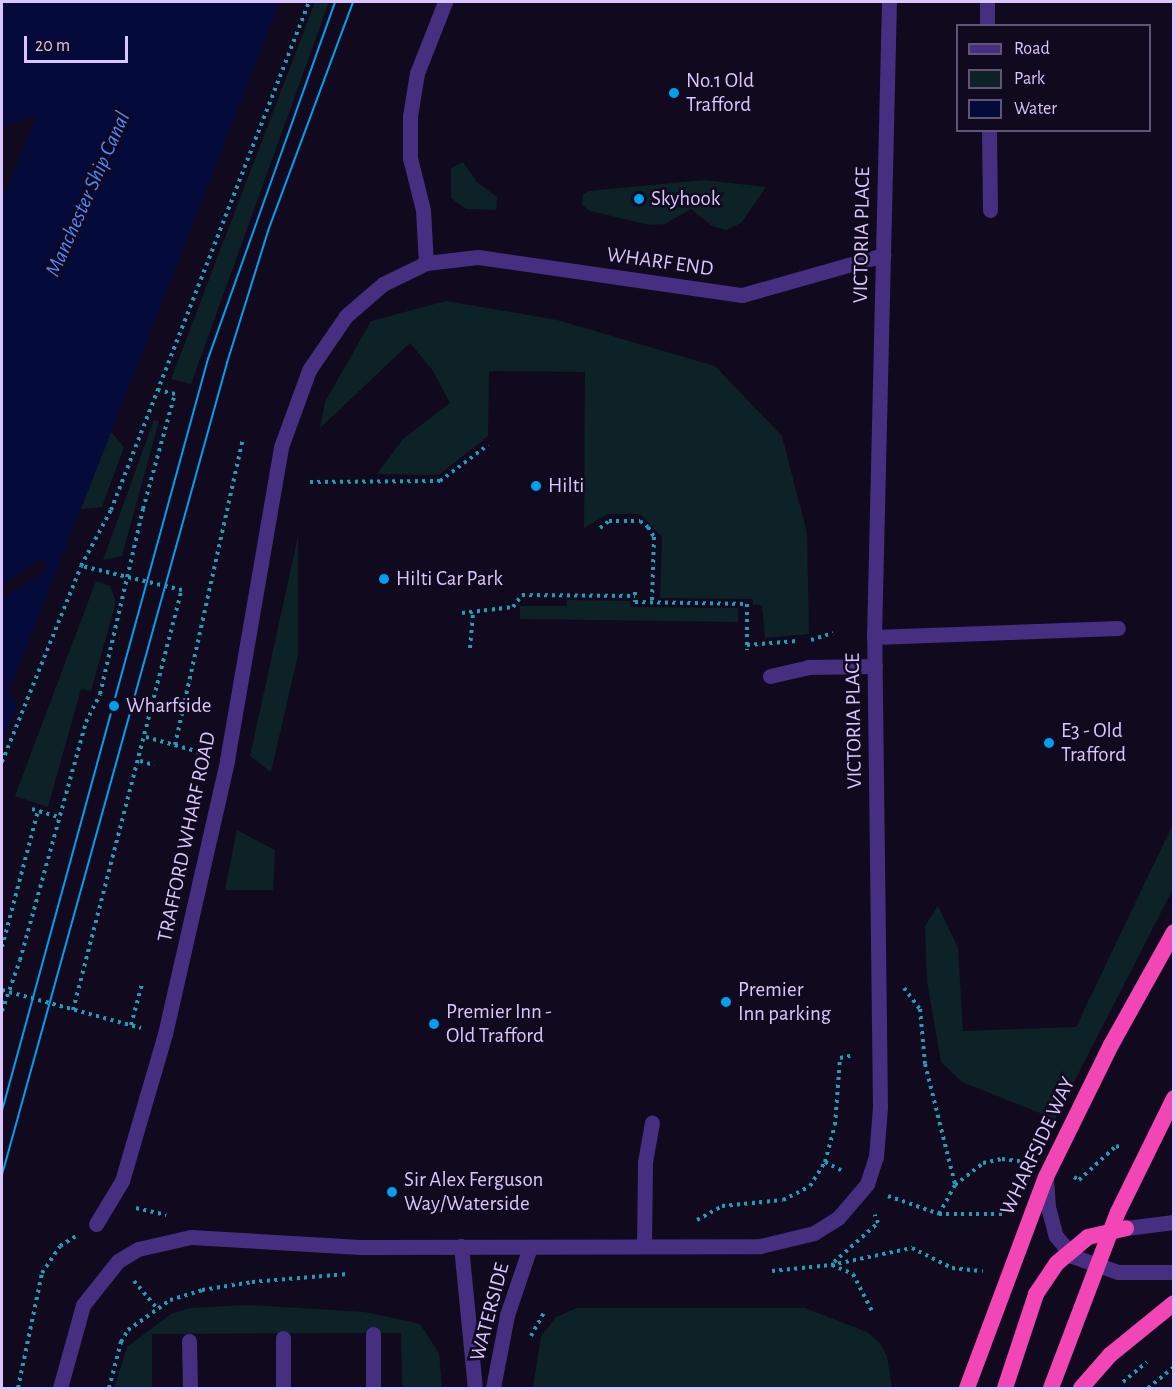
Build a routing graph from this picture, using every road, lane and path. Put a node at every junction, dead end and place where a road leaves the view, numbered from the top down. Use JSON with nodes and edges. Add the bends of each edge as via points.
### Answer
{"nodes":[{"id":1,"x":309,"y":2,"type":"edge"},
{"id":2,"x":445,"y":2,"type":"edge"},
{"id":3,"x":889,"y":2,"type":"edge"},
{"id":4,"x":987,"y":2,"type":"edge"},
{"id":5,"x":987,"y":24,"type":"edge"},
{"id":6,"x":989,"y":132,"type":"edge"},
{"id":7,"x":990,"y":210,"type":"dead end"},
{"id":8,"x":883,"y":255,"type":"junction"},
{"id":9,"x":426,"y":263,"type":"junction"},
{"id":10,"x":158,"y":390,"type":"junction"},
{"id":11,"x":243,"y":438,"type":"dead end"},
{"id":12,"x":488,"y":445,"type":"dead end"},
{"id":13,"x":281,"y":447,"type":"joint"},
{"id":14,"x":310,"y":482,"type":"dead end"},
{"id":15,"x":600,"y":528,"type":"dead end"},
{"id":16,"x":81,"y":566,"type":"junction"},
{"id":17,"x":127,"y":576,"type":"junction"},
{"id":18,"x":652,"y":602,"type":"junction"},
{"id":19,"x":473,"y":611,"type":"junction"},
{"id":20,"x":462,"y":613,"type":"dead end"},
{"id":21,"x":1118,"y":628,"type":"dead end"},
{"id":22,"x":833,"y":633,"type":"dead end"},
{"id":23,"x":874,"y":638,"type":"junction"},
{"id":24,"x":470,"y":648,"type":"dead end"},
{"id":25,"x":875,"y":666,"type":"junction"},
{"id":26,"x":770,"y":676,"type":"dead end"},
{"id":27,"x":146,"y":737,"type":"junction"},
{"id":28,"x":140,"y":761,"type":"junction"},
{"id":29,"x":2,"y":762,"type":"edge"},
{"id":30,"x":154,"y":765,"type":"dead end"},
{"id":31,"x":32,"y":809,"type":"dead end"},
{"id":32,"x":38,"y":811,"type":"junction"},
{"id":33,"x":59,"y":817,"type":"junction"},
{"id":34,"x":1173,"y":932,"type":"edge"},
{"id":35,"x":2,"y":947,"type":"edge"},
{"id":36,"x":142,"y":984,"type":"dead end"},
{"id":37,"x":2,"y":990,"type":"edge"},
{"id":38,"x":9,"y":992,"type":"junction"},
{"id":39,"x":920,"y":1009,"type":"dead end"},
{"id":40,"x":74,"y":1010,"type":"junction"},
{"id":41,"x":2,"y":1011,"type":"edge"},
{"id":42,"x":131,"y":1025,"type":"junction"},
{"id":43,"x":165,"y":1034,"type":"junction"},
{"id":44,"x":840,"y":1058,"type":"dead end"},
{"id":45,"x":1173,"y":1098,"type":"edge"},
{"id":46,"x":652,"y":1123,"type":"dead end"},
{"id":47,"x":1146,"y":1160,"type":"junction"},
{"id":48,"x":1048,"y":1173,"type":"junction"},
{"id":49,"x":867,"y":1184,"type":"junction"},
{"id":50,"x":955,"y":1185,"type":"junction"},
{"id":51,"x":1173,"y":1222,"type":"edge"},
{"id":52,"x":692,"y":1223,"type":"dead end"},
{"id":53,"x":96,"y":1224,"type":"joint"},
{"id":54,"x":1118,"y":1228,"type":"junction"},
{"id":55,"x":461,"y":1246,"type":"junction"},
{"id":56,"x":530,"y":1246,"type":"junction"},
{"id":57,"x":645,"y":1246,"type":"junction"},
{"id":58,"x":1069,"y":1252,"type":"junction"},
{"id":59,"x":853,"y":1259,"type":"dead end"},
{"id":60,"x":118,"y":1261,"type":"junction"},
{"id":61,"x":1098,"y":1266,"type":"junction"},
{"id":62,"x":1173,"y":1272,"type":"edge"},
{"id":63,"x":353,"y":1273,"type":"dead end"},
{"id":64,"x":1173,"y":1303,"type":"edge"},
{"id":65,"x":157,"y":1308,"type":"junction"},
{"id":66,"x":872,"y":1311,"type":"dead end"},
{"id":67,"x":373,"y":1334,"type":"dead end"},
{"id":68,"x":283,"y":1338,"type":"dead end"},
{"id":69,"x":189,"y":1341,"type":"dead end"},
{"id":70,"x":1155,"y":1356,"type":"dead end"},
{"id":71,"x":1173,"y":1367,"type":"edge"},
{"id":72,"x":18,"y":1389,"type":"edge"},
{"id":73,"x":60,"y":1389,"type":"edge"},
{"id":74,"x":109,"y":1389,"type":"edge"},
{"id":75,"x":190,"y":1389,"type":"edge"},
{"id":76,"x":283,"y":1389,"type":"edge"},
{"id":77,"x":374,"y":1389,"type":"edge"},
{"id":78,"x":475,"y":1389,"type":"edge"},
{"id":79,"x":493,"y":1389,"type":"edge"},
{"id":80,"x":967,"y":1389,"type":"edge"},
{"id":81,"x":1005,"y":1389,"type":"edge"},
{"id":82,"x":1051,"y":1389,"type":"edge"},
{"id":83,"x":1081,"y":1389,"type":"edge"},
{"id":84,"x":1116,"y":1389,"type":"edge"},
{"id":85,"x":1148,"y":1389,"type":"edge"}],
"edges":[{"from":1,"to":10,"type":"path"},
{"from":2,"to":9,"type":"street","via":[[417,73],[410,116],[410,158],[423,210]]},
{"from":3,"to":8,"type":"street","name":"VICTORIA PLACE"},
{"from":4,"to":5,"type":"street"},
{"from":6,"to":7,"type":"street"},
{"from":8,"to":9,"type":"street","name":"WHARF END","via":[[742,295],[478,257]]},
{"from":8,"to":23,"type":"street","name":"VICTORIA PLACE"},
{"from":9,"to":13,"type":"street","name":"WHARF END","via":[[383,284],[346,316],[309,370]]},
{"from":10,"to":16,"type":"path","via":[[111,510]]},
{"from":10,"to":17,"type":"path","via":[[175,394]]},
{"from":11,"to":27,"type":"path","via":[[174,745]]},
{"from":12,"to":14,"type":"path","via":[[440,481]]},
{"from":13,"to":43,"type":"street","name":"TRAFFORD WHARF ROAD","via":[[227,760]]},
{"from":15,"to":18,"type":"path","via":[[609,521],[640,521],[648,527],[654,537]]},
{"from":16,"to":17,"type":"path"},
{"from":16,"to":29,"type":"path"},
{"from":17,"to":27,"type":"path","via":[[182,590],[150,707]]},
{"from":17,"to":33,"type":"path","via":[[100,694],[86,722]]},
{"from":18,"to":19,"type":"path","via":[[635,602],[635,594],[522,595],[513,607]]},
{"from":18,"to":22,"type":"path","via":[[747,604],[747,647],[809,640]]},
{"from":19,"to":20,"type":"path"},
{"from":19,"to":24,"type":"path"},
{"from":21,"to":23,"type":"street"},
{"from":23,"to":25,"type":"street","name":"VICTORIA PLACE"},
{"from":25,"to":26,"type":"street","via":[[808,667]]},
{"from":25,"to":49,"type":"street","name":"VICTORIA PLACE","via":[[880,1107],[876,1157]]},
{"from":27,"to":28,"type":"path"},
{"from":28,"to":30,"type":"path"},
{"from":28,"to":40,"type":"path"},
{"from":31,"to":32,"type":"path"},
{"from":32,"to":33,"type":"path"},
{"from":32,"to":35,"type":"path"},
{"from":33,"to":38,"type":"path"},
{"from":34,"to":48,"type":"highway","name":"WHARFSIDE WAY","via":[[1111,1045]]},
{"from":36,"to":42,"type":"path"},
{"from":37,"to":38,"type":"path"},
{"from":38,"to":40,"type":"path"},
{"from":38,"to":41,"type":"path"},
{"from":39,"to":50,"type":"path","via":[[925,1064]]},
{"from":40,"to":42,"type":"path"},
{"from":42,"to":43,"type":"path"},
{"from":43,"to":53,"type":"street","name":"TRAFFORD WHARF ROAD","via":[[122,1181]]},
{"from":44,"to":52,"type":"path","via":[[835,1125],[825,1162],[810,1186],[783,1200],[722,1206]]},
{"from":45,"to":47,"type":"highway"},
{"from":46,"to":57,"type":"street","via":[[645,1162]]},
{"from":47,"to":48,"type":"path","via":[[1116,1146],[1079,1180]]},
{"from":47,"to":54,"type":"highway"},
{"from":48,"to":50,"type":"path","via":[[1002,1159],[983,1163]]},
{"from":48,"to":58,"type":"street","via":[[1048,1207],[1056,1236]]},
{"from":48,"to":80,"type":"highway","name":"WHARFSIDE WAY"},
{"from":49,"to":50,"type":"path","via":[[896,1200],[939,1214]]},
{"from":49,"to":57,"type":"street","name":"VICTORIA PLACE","via":[[838,1218],[814,1233],[773,1244]]},
{"from":51,"to":54,"type":"street"},
{"from":53,"to":72,"type":"path","via":[[60,1246],[42,1273]]},
{"from":54,"to":58,"type":"highway","via":[[1088,1237]]},
{"from":54,"to":61,"type":"highway"},
{"from":55,"to":56,"type":"street","name":"VICTORIA PLACE"},
{"from":55,"to":60,"type":"street","name":"VICTORIA PLACE","via":[[360,1247],[191,1237],[138,1249]]},
{"from":55,"to":78,"type":"street","name":"WATERSIDE"},
{"from":56,"to":57,"type":"street","name":"VICTORIA PLACE"},
{"from":56,"to":79,"type":"street","name":"WATERSIDE","via":[[507,1315]]},
{"from":58,"to":61,"type":"street"},
{"from":58,"to":81,"type":"highway","via":[[1036,1294]]},
{"from":59,"to":66,"type":"path","via":[[831,1264],[854,1274]]},
{"from":60,"to":65,"type":"path"},
{"from":60,"to":73,"type":"street","via":[[82,1305]]},
{"from":61,"to":62,"type":"street","via":[[1118,1272]]},
{"from":61,"to":82,"type":"highway"},
{"from":63,"to":65,"type":"path","via":[[202,1290]]},
{"from":64,"to":83,"type":"highway","via":[[1110,1355]]},
{"from":65,"to":74,"type":"path","via":[[138,1320],[121,1342]]},
{"from":67,"to":77,"type":"street"},
{"from":68,"to":76,"type":"street"},
{"from":69,"to":75,"type":"street"},
{"from":70,"to":84,"type":"path"},
{"from":71,"to":85,"type":"path"}]}
